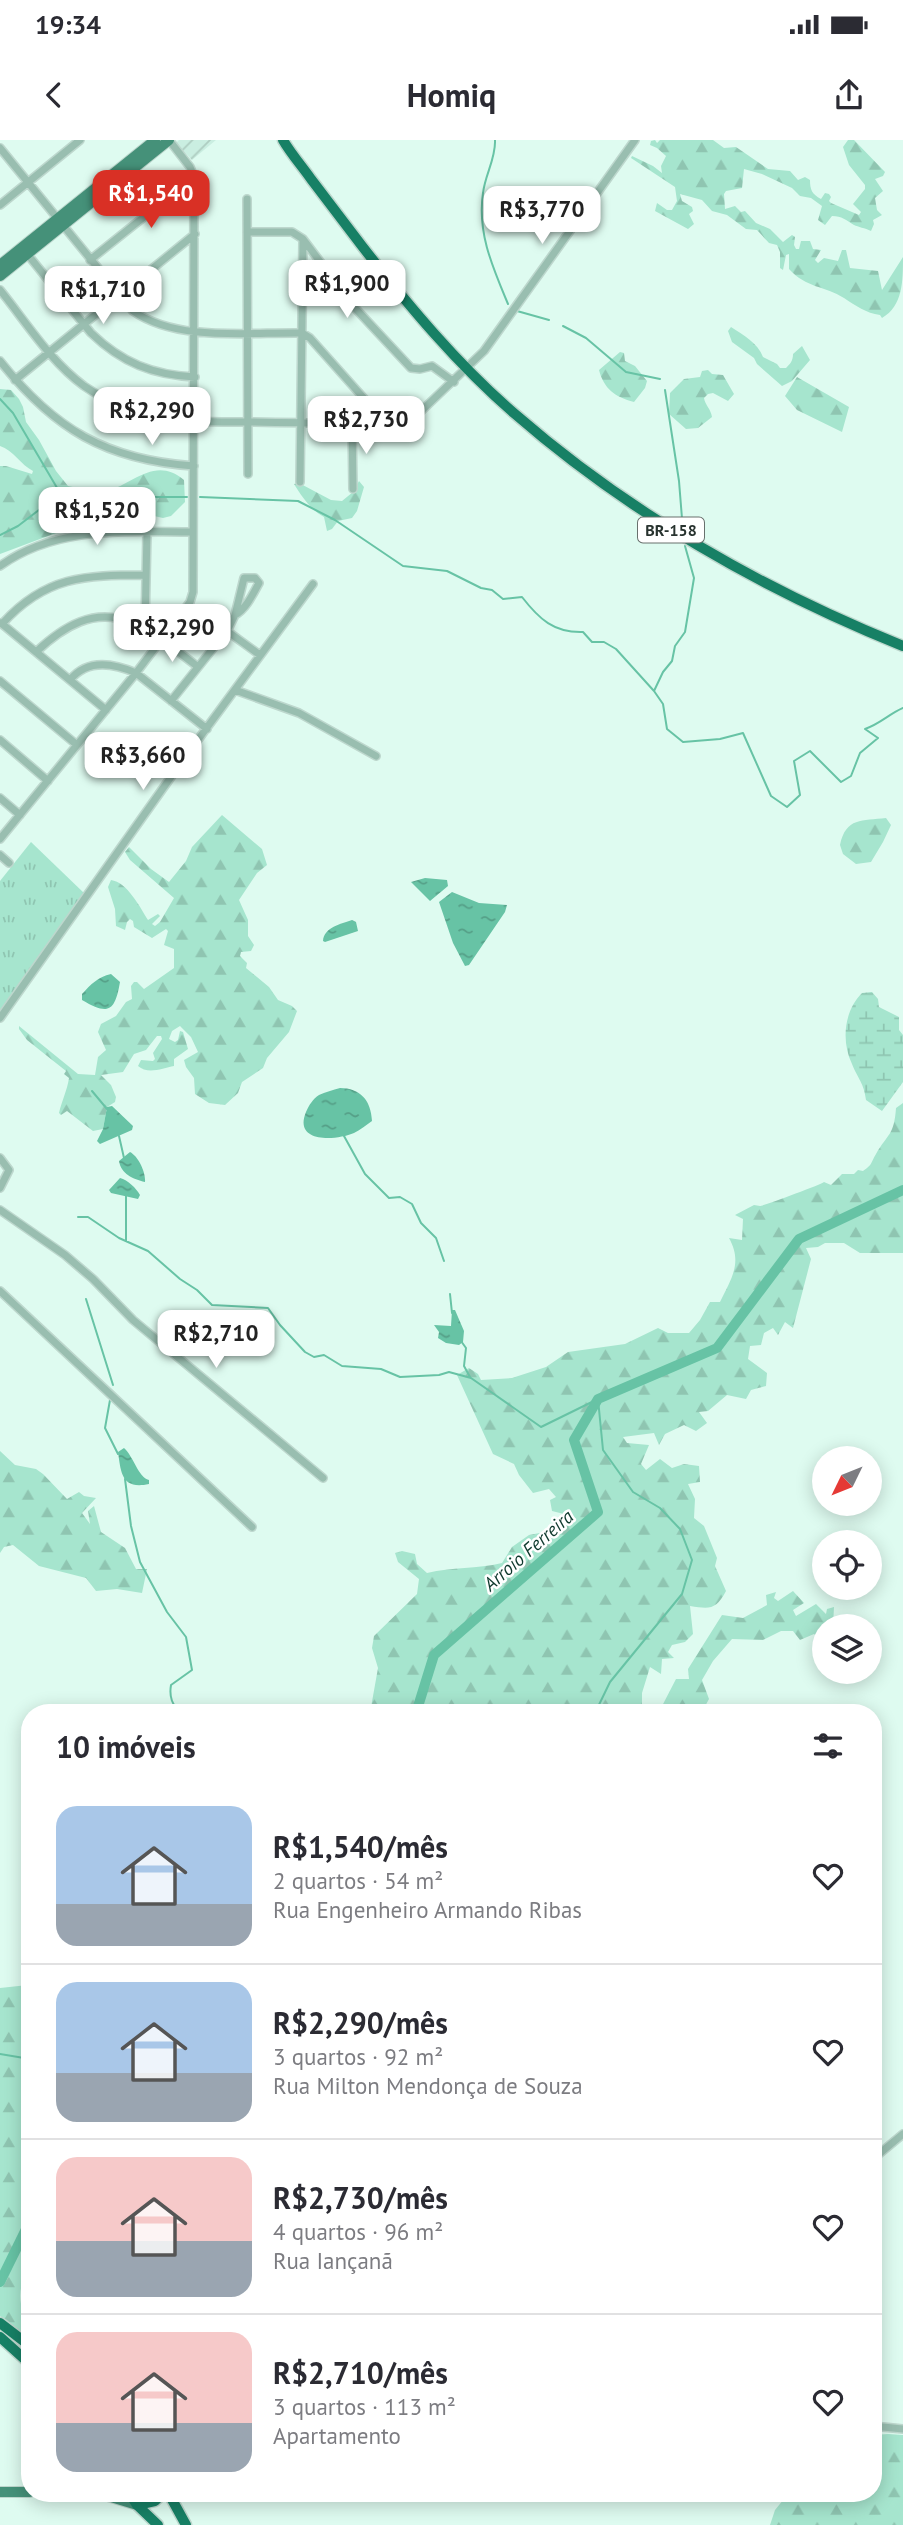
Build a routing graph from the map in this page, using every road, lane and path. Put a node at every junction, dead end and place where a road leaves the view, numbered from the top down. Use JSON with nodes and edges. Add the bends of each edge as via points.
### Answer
{"nodes":[{"id":1,"x":9,"y":140,"type":"edge"},
{"id":2,"x":80,"y":140,"type":"edge"},
{"id":3,"x":155,"y":140,"type":"edge"},
{"id":4,"x":169,"y":140,"type":"edge"},
{"id":5,"x":635,"y":140,"type":"edge"},
{"id":6,"x":283,"y":141,"type":"edge"},
{"id":7,"x":0,"y":147,"type":"edge"},
{"id":8,"x":194,"y":177,"type":"junction"},
{"id":9,"x":28,"y":183,"type":"junction"},
{"id":10,"x":247,"y":199,"type":"dead end"},
{"id":11,"x":0,"y":205,"type":"edge"},
{"id":12,"x":60,"y":222,"type":"junction"},
{"id":13,"x":247,"y":232,"type":"junction"},
{"id":14,"x":195,"y":234,"type":"junction"},
{"id":15,"x":303,"y":239,"type":"junction"},
{"id":16,"x":25,"y":250,"type":"junction"},
{"id":17,"x":90,"y":260,"type":"junction"},
{"id":18,"x":0,"y":265,"type":"edge"},
{"id":19,"x":0,"y":276,"type":"edge"},
{"id":20,"x":0,"y":290,"type":"edge"},
{"id":21,"x":118,"y":295,"type":"junction"},
{"id":22,"x":83,"y":324,"type":"junction"},
{"id":23,"x":195,"y":332,"type":"junction"},
{"id":24,"x":248,"y":332,"type":"junction"},
{"id":25,"x":302,"y":333,"type":"junction"},
{"id":26,"x":49,"y":351,"type":"junction"},
{"id":27,"x":0,"y":361,"type":"edge"},
{"id":28,"x":468,"y":369,"type":"junction"},
{"id":29,"x":195,"y":377,"type":"junction"},
{"id":30,"x":15,"y":380,"type":"junction"},
{"id":31,"x":454,"y":382,"type":"junction"},
{"id":32,"x":416,"y":416,"type":"dead end"},
{"id":33,"x":194,"y":422,"type":"junction"},
{"id":34,"x":248,"y":422,"type":"junction"},
{"id":35,"x":301,"y":423,"type":"junction"},
{"id":36,"x":352,"y":423,"type":"junction"},
{"id":37,"x":194,"y":466,"type":"junction"},
{"id":38,"x":248,"y":474,"type":"dead end"},
{"id":39,"x":300,"y":482,"type":"dead end"},
{"id":40,"x":353,"y":489,"type":"dead end"},
{"id":41,"x":146,"y":532,"type":"junction"},
{"id":42,"x":193,"y":532,"type":"junction"},
{"id":43,"x":0,"y":566,"type":"edge"},
{"id":44,"x":145,"y":575,"type":"junction"},
{"id":45,"x":313,"y":584,"type":"dead end"},
{"id":46,"x":235,"y":615,"type":"junction"},
{"id":47,"x":1,"y":623,"type":"edge"},
{"id":48,"x":145,"y":627,"type":"junction"},
{"id":49,"x":227,"y":631,"type":"junction"},
{"id":50,"x":162,"y":639,"type":"junction"},
{"id":51,"x":903,"y":646,"type":"edge"},
{"id":52,"x":36,"y":652,"type":"junction"},
{"id":53,"x":260,"y":655,"type":"junction"},
{"id":54,"x":198,"y":667,"type":"junction"},
{"id":55,"x":136,"y":673,"type":"junction"},
{"id":56,"x":70,"y":680,"type":"junction"},
{"id":57,"x":0,"y":681,"type":"edge"},
{"id":58,"x":235,"y":690,"type":"junction"},
{"id":59,"x":171,"y":701,"type":"junction"},
{"id":60,"x":106,"y":710,"type":"junction"},
{"id":61,"x":207,"y":729,"type":"junction"},
{"id":62,"x":0,"y":740,"type":"edge"},
{"id":63,"x":77,"y":745,"type":"junction"},
{"id":64,"x":376,"y":756,"type":"dead end"},
{"id":65,"x":48,"y":781,"type":"junction"},
{"id":66,"x":0,"y":798,"type":"edge"},
{"id":67,"x":20,"y":815,"type":"junction"},
{"id":68,"x":0,"y":839,"type":"edge"},
{"id":69,"x":0,"y":855,"type":"edge"},
{"id":70,"x":9,"y":863,"type":"dead end"},
{"id":71,"x":0,"y":1018,"type":"edge"},
{"id":72,"x":0,"y":1158,"type":"edge"},
{"id":73,"x":0,"y":1188,"type":"edge"},
{"id":74,"x":0,"y":1210,"type":"edge"},
{"id":75,"x":0,"y":1291,"type":"edge"},
{"id":76,"x":323,"y":1478,"type":"dead end"},
{"id":77,"x":252,"y":1527,"type":"dead end"},
{"id":78,"x":903,"y":2134,"type":"edge"},
{"id":79,"x":882,"y":2152,"type":"edge"},
{"id":80,"x":0,"y":2323,"type":"edge"},
{"id":81,"x":0,"y":2337,"type":"edge"},
{"id":82,"x":21,"y":2339,"type":"edge"},
{"id":83,"x":21,"y":2356,"type":"edge"},
{"id":84,"x":882,"y":2427,"type":"edge"},
{"id":85,"x":903,"y":2429,"type":"edge"},
{"id":86,"x":0,"y":2492,"type":"edge"},
{"id":87,"x":21,"y":2492,"type":"edge"},
{"id":88,"x":127,"y":2502,"type":"edge"},
{"id":89,"x":135,"y":2502,"type":"edge"},
{"id":90,"x":150,"y":2502,"type":"edge"},
{"id":91,"x":173,"y":2502,"type":"edge"},
{"id":92,"x":137,"y":2505,"type":"junction"},
{"id":93,"x":158,"y":2525,"type":"edge"},
{"id":94,"x":186,"y":2525,"type":"edge"}],
"edges":[{"from":1,"to":7,"type":"street"},
{"from":2,"to":9,"type":"street"},
{"from":3,"to":12,"type":"main road"},
{"from":4,"to":8,"type":"street"},
{"from":4,"to":12,"type":"main road"},
{"from":5,"to":28,"type":"street"},
{"from":6,"to":28,"type":"highway","number":"BR-158","via":[[377,264]]},
{"from":7,"to":9,"type":"street"},
{"from":8,"to":14,"type":"street"},
{"from":8,"to":17,"type":"street"},
{"from":9,"to":11,"type":"street"},
{"from":9,"to":12,"type":"street"},
{"from":10,"to":13,"type":"street"},
{"from":12,"to":16,"type":"main road"},
{"from":12,"to":17,"type":"street"},
{"from":13,"to":15,"type":"street","via":[[292,232]]},
{"from":13,"to":24,"type":"street"},
{"from":14,"to":21,"type":"street"},
{"from":14,"to":23,"type":"street"},
{"from":15,"to":25,"type":"street"},
{"from":15,"to":31,"type":"street","via":[[355,309],[405,363],[415,369],[432,366]]},
{"from":16,"to":18,"type":"main road"},
{"from":16,"to":19,"type":"main road"},
{"from":16,"to":22,"type":"street"},
{"from":17,"to":21,"type":"street"},
{"from":20,"to":26,"type":"street"},
{"from":21,"to":22,"type":"street"},
{"from":21,"to":23,"type":"street","via":[[156,325]]},
{"from":22,"to":26,"type":"street"},
{"from":22,"to":29,"type":"street","via":[[126,360],[167,376]]},
{"from":23,"to":24,"type":"street"},
{"from":23,"to":29,"type":"street"},
{"from":24,"to":25,"type":"street"},
{"from":24,"to":34,"type":"street"},
{"from":25,"to":35,"type":"street"},
{"from":25,"to":36,"type":"street","via":[[377,413],[370,424]]},
{"from":26,"to":30,"type":"street"},
{"from":26,"to":33,"type":"street","via":[[83,385],[107,400],[161,419]]},
{"from":27,"to":30,"type":"street"},
{"from":28,"to":31,"type":"street"},
{"from":28,"to":51,"type":"highway","number":"BR-158","via":[[549,442],[695,545],[826,615]]},
{"from":29,"to":33,"type":"street"},
{"from":30,"to":37,"type":"street","via":[[58,421],[106,447],[143,460]]},
{"from":31,"to":32,"type":"street"},
{"from":33,"to":34,"type":"street"},
{"from":33,"to":37,"type":"street"},
{"from":34,"to":35,"type":"street"},
{"from":34,"to":38,"type":"street"},
{"from":35,"to":36,"type":"street"},
{"from":35,"to":39,"type":"street"},
{"from":36,"to":40,"type":"street"},
{"from":37,"to":42,"type":"street"},
{"from":41,"to":42,"type":"street"},
{"from":41,"to":43,"type":"street","via":[[79,534],[44,542]]},
{"from":41,"to":44,"type":"street"},
{"from":42,"to":50,"type":"street","via":[[193,592]]},
{"from":44,"to":47,"type":"street","via":[[89,576],[51,586],[23,602]]},
{"from":44,"to":48,"type":"street"},
{"from":45,"to":53,"type":"street"},
{"from":46,"to":46,"type":"street","via":[[257,588],[255,578],[244,578]]},
{"from":46,"to":49,"type":"street"},
{"from":47,"to":52,"type":"street"},
{"from":48,"to":50,"type":"street"},
{"from":48,"to":52,"type":"street","via":[[116,618],[85,620],[59,632]]},
{"from":49,"to":53,"type":"street"},
{"from":49,"to":54,"type":"street"},
{"from":50,"to":54,"type":"street"},
{"from":50,"to":55,"type":"street"},
{"from":52,"to":56,"type":"street"},
{"from":53,"to":58,"type":"street"},
{"from":54,"to":59,"type":"street"},
{"from":55,"to":56,"type":"street","via":[[98,664],[80,670]]},
{"from":55,"to":59,"type":"street"},
{"from":55,"to":60,"type":"street"},
{"from":56,"to":60,"type":"street"},
{"from":57,"to":63,"type":"street"},
{"from":58,"to":61,"type":"street"},
{"from":58,"to":64,"type":"street","via":[[299,713]]},
{"from":59,"to":61,"type":"street"},
{"from":60,"to":63,"type":"street"},
{"from":61,"to":71,"type":"street"},
{"from":62,"to":65,"type":"street"},
{"from":63,"to":65,"type":"street"},
{"from":65,"to":67,"type":"street"},
{"from":66,"to":67,"type":"street"},
{"from":67,"to":68,"type":"street"},
{"from":69,"to":70,"type":"street"},
{"from":72,"to":73,"type":"street","via":[[9,1170]]},
{"from":74,"to":76,"type":"street","via":[[65,1255],[133,1320]]},
{"from":75,"to":77,"type":"street"},
{"from":78,"to":79,"type":"street"},
{"from":80,"to":82,"type":"highway"},
{"from":81,"to":83,"type":"highway"},
{"from":84,"to":85,"type":"street"},
{"from":86,"to":87,"type":"main road"},
{"from":88,"to":92,"type":"main road"},
{"from":89,"to":92,"type":"highway"},
{"from":90,"to":92,"type":"highway"},
{"from":91,"to":94,"type":"highway"},
{"from":92,"to":93,"type":"highway"}]}
